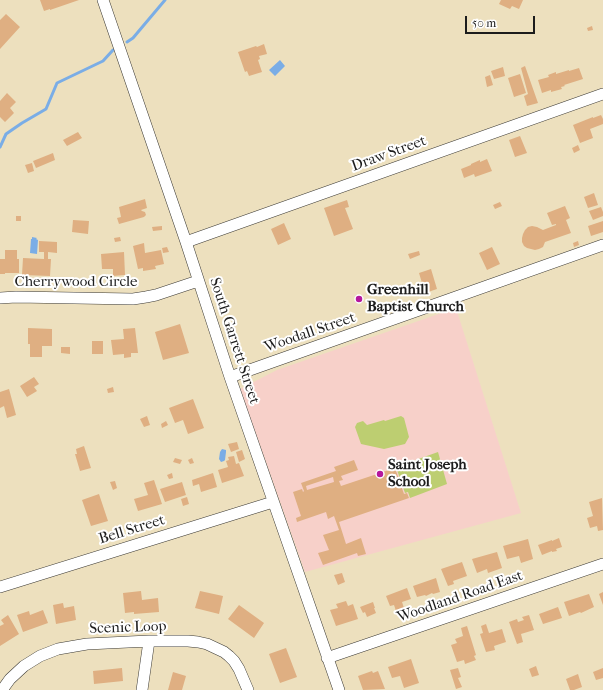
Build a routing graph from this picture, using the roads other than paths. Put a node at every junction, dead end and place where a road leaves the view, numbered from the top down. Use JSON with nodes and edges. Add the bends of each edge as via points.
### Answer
{"nodes":[{"id":1,"x":103,"y":0,"type":"edge"},
{"id":2,"x":603,"y":94,"type":"edge"},
{"id":3,"x":186,"y":242,"type":"junction"},
{"id":4,"x":603,"y":245,"type":"edge"},
{"id":5,"x":198,"y":281,"type":"junction"},
{"id":6,"x":0,"y":298,"type":"edge"},
{"id":7,"x":230,"y":377,"type":"junction"},
{"id":8,"x":274,"y":502,"type":"junction"},
{"id":9,"x":603,"y":564,"type":"edge"},
{"id":10,"x":0,"y":587,"type":"edge"},
{"id":11,"x":149,"y":641,"type":"junction"},
{"id":12,"x":327,"y":658,"type":"junction"},
{"id":13,"x":2,"y":690,"type":"edge"},
{"id":14,"x":142,"y":690,"type":"edge"},
{"id":15,"x":248,"y":690,"type":"edge"},
{"id":16,"x":339,"y":690,"type":"edge"}],
"edges":[{"from":1,"to":3,"type":"street","name":"South Garrett Street"},
{"from":2,"to":3,"type":"street","name":"Draw Street"},
{"from":3,"to":5,"type":"street","name":"South Garrett Street"},
{"from":4,"to":7,"type":"street","name":"Woodall Street"},
{"from":5,"to":6,"type":"street","name":"Cherrywood Circle","via":[[146,298]]},
{"from":5,"to":7,"type":"street","name":"South Garrett Street"},
{"from":7,"to":8,"type":"street","name":"South Garrett Street"},
{"from":8,"to":10,"type":"street","name":"Bell Street"},
{"from":8,"to":12,"type":"street","name":"South Garrett Street"},
{"from":9,"to":12,"type":"street","name":"Woodland Road East"},
{"from":11,"to":13,"type":"street","name":"Scenic Loop","via":[[67,646],[48,652],[24,666]]},
{"from":11,"to":14,"type":"street"},
{"from":11,"to":15,"type":"street","name":"Scenic Loop","via":[[198,642],[224,652],[234,661]]},
{"from":12,"to":16,"type":"street","name":"South Garrett Street"}]}
